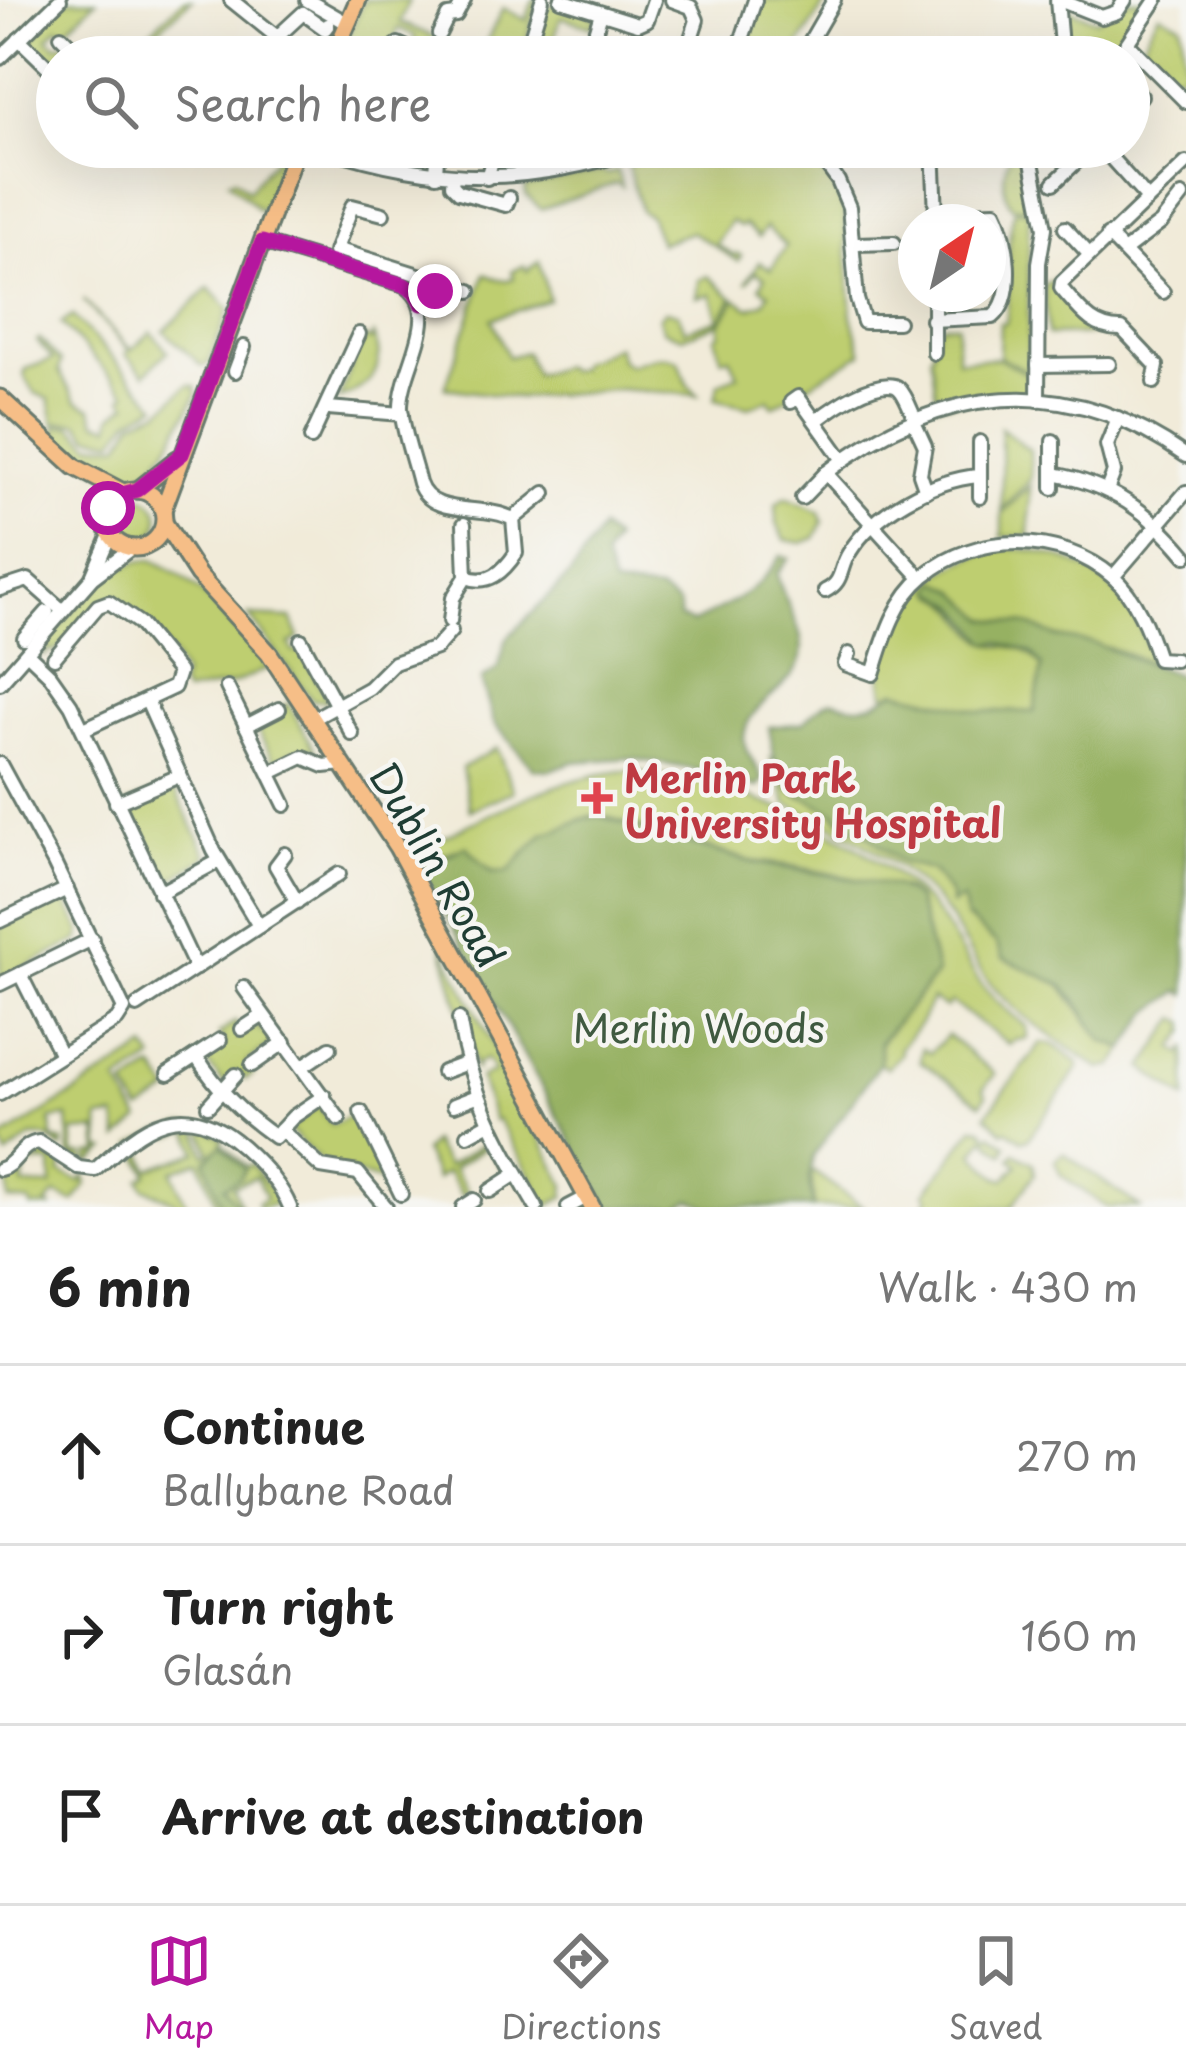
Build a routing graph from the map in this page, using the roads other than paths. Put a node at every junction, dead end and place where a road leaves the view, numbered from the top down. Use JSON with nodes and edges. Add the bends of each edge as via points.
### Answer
{"nodes":[{"id":1,"x":60,"y":0,"type":"edge"},
{"id":2,"x":231,"y":0,"type":"edge"},
{"id":3,"x":307,"y":0,"type":"edge"},
{"id":4,"x":358,"y":0,"type":"edge"},
{"id":5,"x":464,"y":0,"type":"edge"},
{"id":6,"x":542,"y":0,"type":"edge"},
{"id":7,"x":561,"y":0,"type":"edge"},
{"id":8,"x":654,"y":0,"type":"edge"},
{"id":9,"x":672,"y":0,"type":"edge"},
{"id":10,"x":755,"y":0,"type":"edge"},
{"id":11,"x":834,"y":0,"type":"edge"},
{"id":12,"x":1058,"y":0,"type":"edge"},
{"id":13,"x":1124,"y":0,"type":"edge"},
{"id":14,"x":1156,"y":0,"type":"edge"},
{"id":15,"x":587,"y":4,"type":"edge"},
{"id":16,"x":602,"y":13,"type":"junction"},
{"id":17,"x":347,"y":22,"type":"junction"},
{"id":18,"x":328,"y":25,"type":"dead end"},
{"id":19,"x":439,"y":34,"type":"dead end"},
{"id":20,"x":276,"y":36,"type":"edge"},
{"id":21,"x":279,"y":36,"type":"edge"},
{"id":22,"x":341,"y":36,"type":"edge"},
{"id":23,"x":531,"y":36,"type":"edge"},
{"id":24,"x":594,"y":36,"type":"edge"},
{"id":25,"x":692,"y":36,"type":"edge"},
{"id":26,"x":743,"y":36,"type":"edge"},
{"id":27,"x":815,"y":36,"type":"edge"},
{"id":28,"x":1061,"y":36,"type":"edge"},
{"id":29,"x":1133,"y":36,"type":"edge"},
{"id":30,"x":19,"y":39,"type":"junction"},
{"id":31,"x":36,"y":55,"type":"edge"},
{"id":32,"x":0,"y":58,"type":"edge"},
{"id":33,"x":1150,"y":66,"type":"edge"},
{"id":34,"x":1186,"y":102,"type":"edge"},
{"id":35,"x":1186,"y":164,"type":"edge"},
{"id":36,"x":290,"y":168,"type":"edge"},
{"id":37,"x":401,"y":168,"type":"edge"},
{"id":38,"x":436,"y":168,"type":"edge"},
{"id":39,"x":490,"y":168,"type":"edge"},
{"id":40,"x":571,"y":168,"type":"edge"},
{"id":41,"x":829,"y":168,"type":"edge"},
{"id":42,"x":933,"y":168,"type":"edge"},
{"id":43,"x":1033,"y":168,"type":"edge"},
{"id":44,"x":1070,"y":168,"type":"edge"},
{"id":45,"x":1120,"y":168,"type":"edge"},
{"id":46,"x":436,"y":175,"type":"junction"},
{"id":47,"x":453,"y":177,"type":"junction"},
{"id":48,"x":487,"y":178,"type":"junction"},
{"id":49,"x":1167,"y":181,"type":"junction"},
{"id":50,"x":1054,"y":183,"type":"dead end"},
{"id":51,"x":509,"y":198,"type":"dead end"},
{"id":52,"x":1148,"y":199,"type":"junction"},
{"id":53,"x":1184,"y":199,"type":"edge"},
{"id":54,"x":934,"y":204,"type":"edge"},
{"id":55,"x":383,"y":214,"type":"dead end"},
{"id":56,"x":1065,"y":228,"type":"dead end"},
{"id":57,"x":1108,"y":236,"type":"junction"},
{"id":58,"x":262,"y":242,"type":"junction"},
{"id":59,"x":894,"y":243,"type":"dead end"},
{"id":60,"x":855,"y":244,"type":"junction"},
{"id":61,"x":336,"y":249,"type":"junction"},
{"id":62,"x":1124,"y":251,"type":"junction"},
{"id":63,"x":1089,"y":254,"type":"junction"},
{"id":64,"x":331,"y":264,"type":"junction"},
{"id":65,"x":364,"y":267,"type":"junction"},
{"id":66,"x":439,"y":283,"type":"junction"},
{"id":67,"x":470,"y":291,"type":"dead end"},
{"id":68,"x":1163,"y":292,"type":"dead end"},
{"id":69,"x":422,"y":304,"type":"junction"},
{"id":70,"x":933,"y":312,"type":"edge"},
{"id":71,"x":997,"y":312,"type":"edge"},
{"id":72,"x":932,"y":320,"type":"junction"},
{"id":73,"x":898,"y":322,"type":"dead end"},
{"id":74,"x":359,"y":334,"type":"dead end"},
{"id":75,"x":934,"y":353,"type":"dead end"},
{"id":76,"x":222,"y":354,"type":"junction"},
{"id":77,"x":240,"y":360,"type":"dead end"},
{"id":78,"x":1038,"y":364,"type":"junction"},
{"id":79,"x":1109,"y":364,"type":"dead end"},
{"id":80,"x":1154,"y":382,"type":"dead end"},
{"id":81,"x":0,"y":398,"type":"edge"},
{"id":82,"x":1038,"y":400,"type":"junction"},
{"id":83,"x":791,"y":402,"type":"dead end"},
{"id":84,"x":328,"y":408,"type":"junction"},
{"id":85,"x":402,"y":414,"type":"junction"},
{"id":86,"x":1118,"y":418,"type":"junction"},
{"id":87,"x":817,"y":420,"type":"junction"},
{"id":88,"x":914,"y":420,"type":"junction"},
{"id":89,"x":311,"y":438,"type":"dead end"},
{"id":90,"x":1053,"y":441,"type":"dead end"},
{"id":91,"x":980,"y":442,"type":"dead end"},
{"id":92,"x":1186,"y":456,"type":"edge"},
{"id":93,"x":180,"y":457,"type":"junction"},
{"id":94,"x":843,"y":460,"type":"junction"},
{"id":95,"x":75,"y":467,"type":"junction"},
{"id":96,"x":826,"y":473,"type":"junction"},
{"id":97,"x":979,"y":476,"type":"junction"},
{"id":98,"x":1107,"y":490,"type":"junction"},
{"id":99,"x":130,"y":491,"type":"junction"},
{"id":100,"x":926,"y":491,"type":"junction"},
{"id":101,"x":1186,"y":492,"type":"edge"},
{"id":102,"x":545,"y":493,"type":"dead end"},
{"id":103,"x":980,"y":496,"type":"dead end"},
{"id":104,"x":802,"y":498,"type":"dead end"},
{"id":105,"x":106,"y":512,"type":"junction"},
{"id":106,"x":164,"y":517,"type":"junction"},
{"id":107,"x":513,"y":520,"type":"junction"},
{"id":108,"x":1159,"y":522,"type":"junction"},
{"id":109,"x":464,"y":524,"type":"dead end"},
{"id":110,"x":874,"y":526,"type":"junction"},
{"id":111,"x":110,"y":535,"type":"junction"},
{"id":112,"x":139,"y":547,"type":"junction"},
{"id":113,"x":1186,"y":556,"type":"edge"},
{"id":114,"x":198,"y":575,"type":"junction"},
{"id":115,"x":466,"y":577,"type":"junction"},
{"id":116,"x":1113,"y":577,"type":"junction"},
{"id":117,"x":92,"y":578,"type":"junction"},
{"id":118,"x":921,"y":578,"type":"junction"},
{"id":119,"x":0,"y":589,"type":"edge"},
{"id":120,"x":825,"y":591,"type":"dead end"},
{"id":121,"x":63,"y":610,"type":"junction"},
{"id":122,"x":47,"y":612,"type":"dead end"},
{"id":123,"x":31,"y":640,"type":"junction"},
{"id":124,"x":301,"y":640,"type":"dead end"},
{"id":125,"x":849,"y":654,"type":"dead end"},
{"id":126,"x":54,"y":658,"type":"dead end"},
{"id":127,"x":1175,"y":660,"type":"dead end"},
{"id":128,"x":0,"y":682,"type":"edge"},
{"id":129,"x":227,"y":687,"type":"dead end"},
{"id":130,"x":147,"y":701,"type":"junction"},
{"id":131,"x":336,"y":704,"type":"junction"},
{"id":132,"x":279,"y":709,"type":"dead end"},
{"id":133,"x":317,"y":724,"type":"junction"},
{"id":134,"x":246,"y":726,"type":"junction"},
{"id":135,"x":84,"y":729,"type":"junction"},
{"id":136,"x":352,"y":734,"type":"dead end"},
{"id":137,"x":315,"y":762,"type":"junction"},
{"id":138,"x":0,"y":764,"type":"edge"},
{"id":139,"x":343,"y":764,"type":"junction"},
{"id":140,"x":270,"y":773,"type":"junction"},
{"id":141,"x":179,"y":776,"type":"junction"},
{"id":142,"x":116,"y":803,"type":"junction"},
{"id":143,"x":285,"y":805,"type":"dead end"},
{"id":144,"x":285,"y":854,"type":"dead end"},
{"id":145,"x":219,"y":861,"type":"junction"},
{"id":146,"x":339,"y":874,"type":"dead end"},
{"id":147,"x":67,"y":889,"type":"junction"},
{"id":148,"x":160,"y":893,"type":"junction"},
{"id":149,"x":297,"y":902,"type":"junction"},
{"id":150,"x":0,"y":921,"type":"edge"},
{"id":151,"x":259,"y":926,"type":"junction"},
{"id":152,"x":92,"y":939,"type":"junction"},
{"id":153,"x":196,"y":968,"type":"junction"},
{"id":154,"x":20,"y":974,"type":"junction"},
{"id":155,"x":0,"y":984,"type":"edge"},
{"id":156,"x":244,"y":988,"type":"dead end"},
{"id":157,"x":137,"y":1006,"type":"dead end"},
{"id":158,"x":262,"y":1016,"type":"junction"},
{"id":159,"x":459,"y":1019,"type":"dead end"},
{"id":160,"x":242,"y":1029,"type":"dead end"},
{"id":161,"x":220,"y":1040,"type":"dead end"},
{"id":162,"x":285,"y":1042,"type":"junction"},
{"id":163,"x":330,"y":1048,"type":"dead end"},
{"id":164,"x":61,"y":1055,"type":"junction"},
{"id":165,"x":196,"y":1056,"type":"junction"},
{"id":166,"x":467,"y":1063,"type":"junction"},
{"id":167,"x":252,"y":1065,"type":"dead end"},
{"id":168,"x":303,"y":1066,"type":"junction"},
{"id":169,"x":443,"y":1072,"type":"dead end"},
{"id":170,"x":168,"y":1074,"type":"dead end"},
{"id":171,"x":236,"y":1075,"type":"dead end"},
{"id":172,"x":221,"y":1093,"type":"junction"},
{"id":173,"x":0,"y":1094,"type":"edge"},
{"id":174,"x":324,"y":1096,"type":"junction"},
{"id":175,"x":477,"y":1096,"type":"junction"},
{"id":176,"x":454,"y":1105,"type":"dead end"},
{"id":177,"x":208,"y":1106,"type":"dead end"},
{"id":178,"x":361,"y":1112,"type":"dead end"},
{"id":179,"x":339,"y":1119,"type":"dead end"},
{"id":180,"x":488,"y":1124,"type":"junction"},
{"id":181,"x":278,"y":1134,"type":"junction"},
{"id":182,"x":468,"y":1135,"type":"dead end"},
{"id":183,"x":263,"y":1152,"type":"dead end"},
{"id":184,"x":0,"y":1169,"type":"edge"},
{"id":185,"x":517,"y":1174,"type":"junction"},
{"id":186,"x":391,"y":1178,"type":"junction"},
{"id":187,"x":373,"y":1190,"type":"junction"},
{"id":188,"x":490,"y":1191,"type":"dead end"},
{"id":189,"x":401,"y":1194,"type":"dead end"},
{"id":190,"x":589,"y":1202,"type":"edge"},
{"id":191,"x":289,"y":1207,"type":"edge"},
{"id":192,"x":386,"y":1207,"type":"edge"},
{"id":193,"x":536,"y":1207,"type":"edge"},
{"id":194,"x":568,"y":1207,"type":"edge"}],
"edges":[{"from":1,"to":30,"type":"street"},
{"from":2,"to":20,"type":"street"},
{"from":3,"to":17,"type":"street"},
{"from":4,"to":17,"type":"main road"},
{"from":5,"to":19,"type":"street"},
{"from":6,"to":23,"type":"street"},
{"from":7,"to":15,"type":"street"},
{"from":8,"to":16,"type":"street","via":[[641,24]]},
{"from":9,"to":25,"type":"street","via":[[691,7]]},
{"from":10,"to":26,"type":"street"},
{"from":11,"to":27,"type":"street"},
{"from":12,"to":13,"type":"street","via":[[1105,17]]},
{"from":12,"to":28,"type":"street"},
{"from":14,"to":29,"type":"street"},
{"from":15,"to":16,"type":"street"},
{"from":16,"to":24,"type":"street"},
{"from":17,"to":22,"type":"main road"},
{"from":18,"to":21,"type":"street","via":[[303,13]]},
{"from":30,"to":31,"type":"street"},
{"from":30,"to":32,"type":"street"},
{"from":33,"to":34,"type":"street"},
{"from":35,"to":49,"type":"street"},
{"from":36,"to":58,"type":"main road"},
{"from":37,"to":46,"type":"street"},
{"from":38,"to":46,"type":"street"},
{"from":39,"to":48,"type":"street"},
{"from":40,"to":48,"type":"street"},
{"from":41,"to":60,"type":"street","via":[[849,207]]},
{"from":42,"to":54,"type":"street"},
{"from":43,"to":78,"type":"street","via":[[1045,228]]},
{"from":44,"to":50,"type":"street"},
{"from":45,"to":52,"type":"street"},
{"from":46,"to":47,"type":"street"},
{"from":47,"to":48,"type":"street"},
{"from":47,"to":51,"type":"street","via":[[459,192],[506,205]]},
{"from":49,"to":52,"type":"street"},
{"from":49,"to":53,"type":"street"},
{"from":52,"to":57,"type":"street"},
{"from":53,"to":62,"type":"street"},
{"from":55,"to":61,"type":"street","via":[[352,206]]},
{"from":56,"to":63,"type":"street"},
{"from":57,"to":62,"type":"street"},
{"from":57,"to":63,"type":"street"},
{"from":58,"to":64,"type":"street"},
{"from":58,"to":76,"type":"main road"},
{"from":59,"to":60,"type":"street"},
{"from":60,"to":73,"type":"street","via":[[864,322]]},
{"from":61,"to":64,"type":"street"},
{"from":61,"to":65,"type":"street"},
{"from":62,"to":68,"type":"street"},
{"from":63,"to":80,"type":"street","via":[[1061,287],[1102,330],[1122,329],[1157,366]]},
{"from":64,"to":65,"type":"street"},
{"from":65,"to":66,"type":"street"},
{"from":65,"to":69,"type":"street","via":[[414,291]]},
{"from":66,"to":67,"type":"street"},
{"from":66,"to":69,"type":"street"},
{"from":69,"to":85,"type":"street"},
{"from":70,"to":72,"type":"street"},
{"from":71,"to":72,"type":"street"},
{"from":72,"to":75,"type":"street"},
{"from":74,"to":84,"type":"street"},
{"from":76,"to":77,"type":"street"},
{"from":76,"to":93,"type":"main road"},
{"from":78,"to":79,"type":"street"},
{"from":78,"to":82,"type":"street"},
{"from":81,"to":95,"type":"main road"},
{"from":82,"to":86,"type":"street"},
{"from":82,"to":88,"type":"street","via":[[961,405]]},
{"from":83,"to":87,"type":"street","via":[[798,397]]},
{"from":84,"to":85,"type":"street"},
{"from":84,"to":89,"type":"street"},
{"from":85,"to":107,"type":"street","via":[[423,495]]},
{"from":86,"to":92,"type":"street"},
{"from":86,"to":98,"type":"street","via":[[1107,446],[1114,472]]},
{"from":87,"to":88,"type":"street","via":[[864,390],[893,386]]},
{"from":87,"to":94,"type":"street"},
{"from":88,"to":94,"type":"street"},
{"from":88,"to":100,"type":"street","via":[[926,446]]},
{"from":90,"to":98,"type":"street","via":[[1053,481]]},
{"from":91,"to":97,"type":"street"},
{"from":93,"to":99,"type":"main road"},
{"from":93,"to":106,"type":"main road"},
{"from":94,"to":96,"type":"street"},
{"from":95,"to":99,"type":"main road"},
{"from":95,"to":105,"type":"main road"},
{"from":96,"to":104,"type":"street"},
{"from":96,"to":110,"type":"street"},
{"from":97,"to":100,"type":"street"},
{"from":97,"to":103,"type":"street"},
{"from":98,"to":108,"type":"street"},
{"from":99,"to":105,"type":"main road"},
{"from":99,"to":106,"type":"main road","via":[[154,497]]},
{"from":100,"to":110,"type":"street"},
{"from":101,"to":108,"type":"street"},
{"from":102,"to":107,"type":"street"},
{"from":105,"to":111,"type":"main road"},
{"from":106,"to":112,"type":"main road"},
{"from":106,"to":114,"type":"main road","name":"Dublin Road"},
{"from":107,"to":115,"type":"street","via":[[510,562],[484,581]]},
{"from":108,"to":113,"type":"street"},
{"from":108,"to":116,"type":"street"},
{"from":109,"to":115,"type":"street"},
{"from":110,"to":118,"type":"street"},
{"from":110,"to":120,"type":"street"},
{"from":111,"to":112,"type":"main road"},
{"from":111,"to":117,"type":"street"},
{"from":112,"to":114,"type":"main road","name":"Dublin Road"},
{"from":112,"to":117,"type":"street"},
{"from":114,"to":133,"type":"main road","name":"Dublin Road","via":[[249,627]]},
{"from":115,"to":131,"type":"street","via":[[436,648],[394,663]]},
{"from":116,"to":118,"type":"street","via":[[1019,541],[968,552]]},
{"from":116,"to":127,"type":"street","via":[[1141,615],[1157,658]]},
{"from":117,"to":121,"type":"street"},
{"from":118,"to":125,"type":"street","via":[[893,615],[873,674],[845,664]]},
{"from":119,"to":121,"type":"street","via":[[28,580]]},
{"from":121,"to":123,"type":"street"},
{"from":122,"to":123,"type":"street"},
{"from":123,"to":128,"type":"street"},
{"from":123,"to":135,"type":"street"},
{"from":124,"to":131,"type":"street"},
{"from":126,"to":130,"type":"street","via":[[98,606],[113,603],[180,674],[175,686]]},
{"from":129,"to":134,"type":"street"},
{"from":130,"to":135,"type":"street"},
{"from":130,"to":141,"type":"street"},
{"from":131,"to":133,"type":"street"},
{"from":131,"to":136,"type":"street"},
{"from":132,"to":134,"type":"street"},
{"from":133,"to":137,"type":"street","via":[[324,750]]},
{"from":133,"to":139,"type":"main road","name":"Dublin Road"},
{"from":134,"to":140,"type":"street"},
{"from":135,"to":142,"type":"street"},
{"from":137,"to":139,"type":"street"},
{"from":137,"to":140,"type":"street","via":[[298,758]]},
{"from":138,"to":147,"type":"street"},
{"from":139,"to":190,"type":"main road","name":"Dublin Road","via":[[426,898]]},
{"from":140,"to":143,"type":"street"},
{"from":141,"to":142,"type":"street"},
{"from":141,"to":145,"type":"street"},
{"from":142,"to":148,"type":"street"},
{"from":144,"to":149,"type":"street","via":[[276,866]]},
{"from":145,"to":148,"type":"street"},
{"from":145,"to":151,"type":"street"},
{"from":146,"to":149,"type":"street"},
{"from":147,"to":150,"type":"street"},
{"from":147,"to":152,"type":"street"},
{"from":148,"to":153,"type":"street"},
{"from":149,"to":151,"type":"street"},
{"from":151,"to":153,"type":"street"},
{"from":152,"to":154,"type":"street"},
{"from":152,"to":164,"type":"street","via":[[123,1012]]},
{"from":153,"to":157,"type":"street"},
{"from":154,"to":155,"type":"street"},
{"from":154,"to":164,"type":"street"},
{"from":156,"to":158,"type":"street"},
{"from":158,"to":160,"type":"street"},
{"from":158,"to":162,"type":"street"},
{"from":159,"to":166,"type":"street"},
{"from":161,"to":165,"type":"street"},
{"from":162,"to":167,"type":"street"},
{"from":162,"to":168,"type":"street"},
{"from":163,"to":168,"type":"street"},
{"from":164,"to":173,"type":"street"},
{"from":165,"to":170,"type":"street"},
{"from":165,"to":172,"type":"street"},
{"from":166,"to":169,"type":"street"},
{"from":166,"to":175,"type":"street"},
{"from":168,"to":174,"type":"street"},
{"from":171,"to":172,"type":"street"},
{"from":172,"to":177,"type":"street"},
{"from":172,"to":181,"type":"street"},
{"from":174,"to":179,"type":"street"},
{"from":174,"to":181,"type":"street"},
{"from":175,"to":176,"type":"street"},
{"from":175,"to":180,"type":"street"},
{"from":178,"to":186,"type":"street"},
{"from":180,"to":182,"type":"street"},
{"from":180,"to":185,"type":"street"},
{"from":181,"to":183,"type":"street"},
{"from":181,"to":187,"type":"street","via":[[321,1167],[358,1173]]},
{"from":184,"to":191,"type":"street","via":[[39,1142],[95,1170],[148,1129],[198,1119],[252,1156]]},
{"from":185,"to":188,"type":"street"},
{"from":185,"to":193,"type":"street"},
{"from":186,"to":187,"type":"street"},
{"from":186,"to":189,"type":"street"},
{"from":187,"to":192,"type":"street"},
{"from":190,"to":194,"type":"street"}]}
